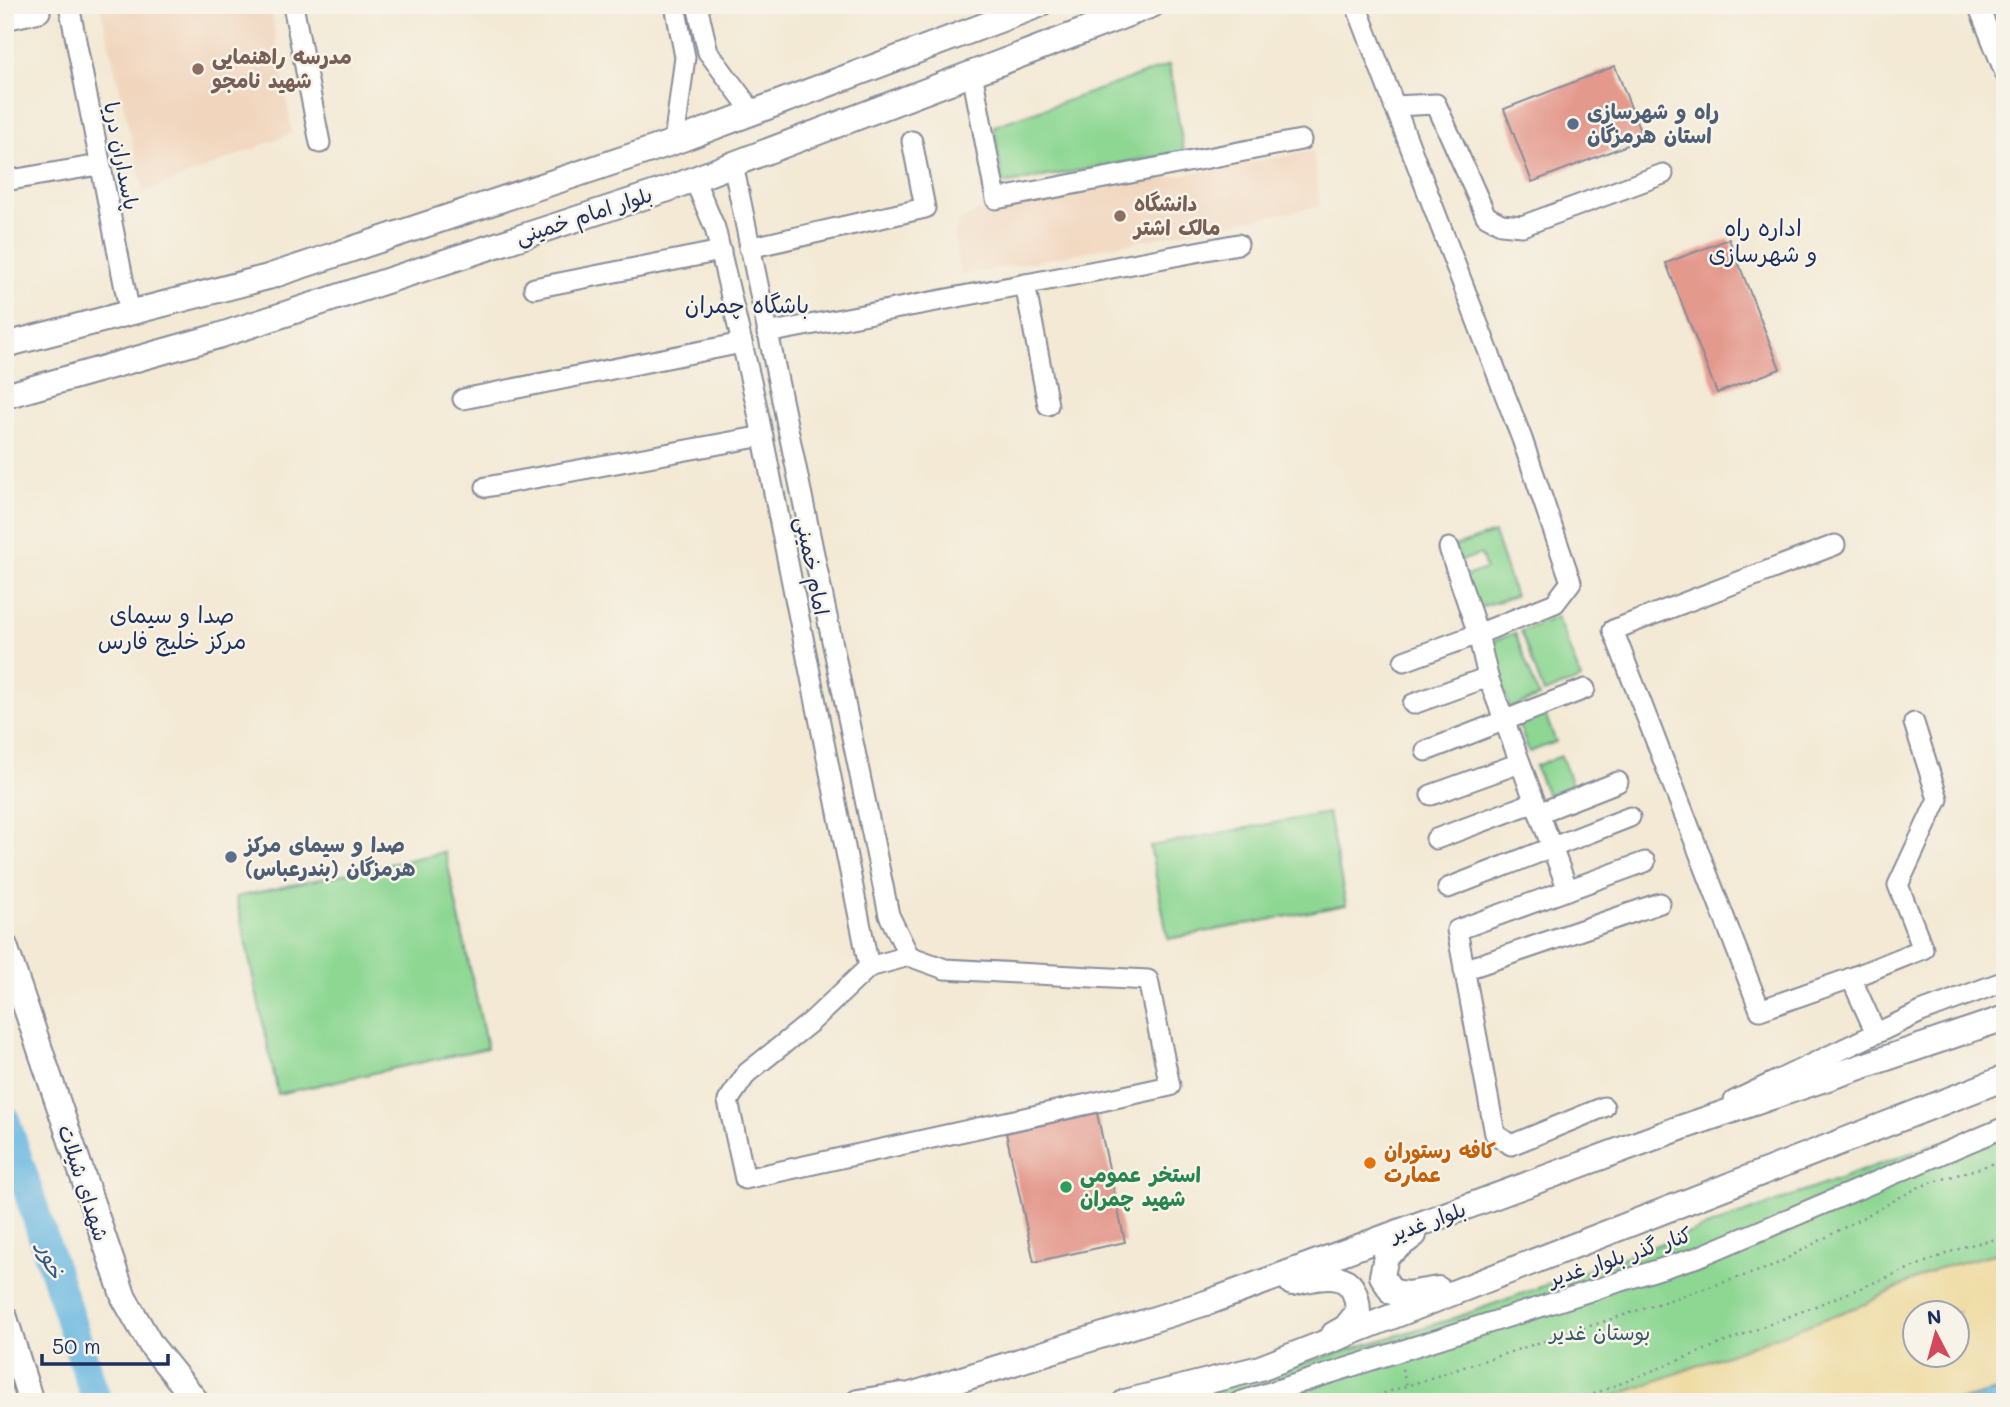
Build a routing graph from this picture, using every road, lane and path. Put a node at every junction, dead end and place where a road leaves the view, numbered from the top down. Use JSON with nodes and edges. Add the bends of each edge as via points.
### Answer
{"nodes":[{"id":1,"x":69,"y":5,"type":"edge"},
{"id":2,"x":293,"y":5,"type":"edge"},
{"id":3,"x":675,"y":5,"type":"edge"},
{"id":4,"x":697,"y":5,"type":"edge"},
{"id":5,"x":1039,"y":5,"type":"edge"},
{"id":6,"x":1152,"y":5,"type":"edge"},
{"id":7,"x":1356,"y":5,"type":"edge"},
{"id":8,"x":1978,"y":5,"type":"edge"},
{"id":9,"x":40,"y":12,"type":"dead end"},
{"id":10,"x":5,"y":20,"type":"edge"},
{"id":11,"x":2005,"y":73,"type":"edge"},
{"id":12,"x":972,"y":74,"type":"junction"},
{"id":13,"x":1394,"y":106,"type":"junction"},
{"id":14,"x":752,"y":111,"type":"junction"},
{"id":15,"x":1301,"y":139,"type":"dead end"},
{"id":16,"x":912,"y":141,"type":"dead end"},
{"id":17,"x":674,"y":142,"type":"junction"},
{"id":18,"x":320,"y":143,"type":"dead end"},
{"id":19,"x":733,"y":164,"type":"junction"},
{"id":20,"x":99,"y":165,"type":"junction"},
{"id":21,"x":1663,"y":174,"type":"dead end"},
{"id":22,"x":694,"y":179,"type":"junction"},
{"id":23,"x":5,"y":181,"type":"edge"},
{"id":24,"x":1238,"y":244,"type":"dead end"},
{"id":25,"x":749,"y":248,"type":"junction"},
{"id":26,"x":720,"y":251,"type":"junction"},
{"id":27,"x":754,"y":270,"type":"junction"},
{"id":28,"x":727,"y":277,"type":"junction"},
{"id":29,"x":1025,"y":284,"type":"junction"},
{"id":30,"x":534,"y":288,"type":"dead end"},
{"id":31,"x":130,"y":314,"type":"junction"},
{"id":32,"x":767,"y":333,"type":"junction"},
{"id":33,"x":742,"y":343,"type":"junction"},
{"id":34,"x":5,"y":345,"type":"edge"},
{"id":35,"x":9,"y":394,"type":"edge"},
{"id":36,"x":463,"y":399,"type":"dead end"},
{"id":37,"x":781,"y":404,"type":"junction"},
{"id":38,"x":1048,"y":405,"type":"dead end"},
{"id":39,"x":757,"y":409,"type":"junction"},
{"id":40,"x":763,"y":436,"type":"junction"},
{"id":41,"x":486,"y":487,"type":"dead end"},
{"id":42,"x":802,"y":508,"type":"junction"},
{"id":43,"x":778,"y":513,"type":"junction"},
{"id":44,"x":1835,"y":545,"type":"dead end"},
{"id":45,"x":1449,"y":548,"type":"dead end"},
{"id":46,"x":827,"y":619,"type":"junction"},
{"id":47,"x":801,"y":625,"type":"junction"},
{"id":48,"x":1478,"y":634,"type":"junction"},
{"id":49,"x":1404,"y":661,"type":"dead end"},
{"id":50,"x":1488,"y":677,"type":"junction"},
{"id":51,"x":1585,"y":689,"type":"dead end"},
{"id":52,"x":1413,"y":704,"type":"dead end"},
{"id":53,"x":1504,"y":721,"type":"junction"},
{"id":54,"x":1914,"y":723,"type":"dead end"},
{"id":55,"x":850,"y":726,"type":"junction"},
{"id":56,"x":823,"y":732,"type":"junction"},
{"id":57,"x":1426,"y":751,"type":"dead end"},
{"id":58,"x":1520,"y":763,"type":"junction"},
{"id":59,"x":1618,"y":782,"type":"dead end"},
{"id":60,"x":1431,"y":795,"type":"dead end"},
{"id":61,"x":1537,"y":808,"type":"junction"},
{"id":62,"x":1630,"y":817,"type":"dead end"},
{"id":63,"x":872,"y":830,"type":"junction"},
{"id":64,"x":844,"y":836,"type":"junction"},
{"id":65,"x":1436,"y":839,"type":"dead end"},
{"id":66,"x":1552,"y":848,"type":"junction"},
{"id":67,"x":1644,"y":862,"type":"dead end"},
{"id":68,"x":1448,"y":888,"type":"dead end"},
{"id":69,"x":1568,"y":890,"type":"junction"},
{"id":70,"x":1660,"y":903,"type":"dead end"},
{"id":71,"x":5,"y":946,"type":"edge"},
{"id":72,"x":909,"y":956,"type":"junction"},
{"id":73,"x":869,"y":967,"type":"junction"},
{"id":74,"x":1464,"y":970,"type":"junction"},
{"id":75,"x":1851,"y":978,"type":"junction"},
{"id":76,"x":2005,"y":981,"type":"edge"},
{"id":77,"x":2005,"y":1018,"type":"edge"},
{"id":78,"x":1876,"y":1033,"type":"junction"},
{"id":79,"x":2005,"y":1078,"type":"edge"},
{"id":80,"x":1604,"y":1107,"type":"dead end"},
{"id":81,"x":2005,"y":1127,"type":"edge"},
{"id":82,"x":1680,"y":1128,"type":"junction"},
{"id":83,"x":2005,"y":1160,"type":"edge"},
{"id":84,"x":1477,"y":1205,"type":"junction"},
{"id":85,"x":2005,"y":1237,"type":"edge"},
{"id":86,"x":1509,"y":1273,"type":"junction"},
{"id":87,"x":1227,"y":1295,"type":"junction"},
{"id":88,"x":5,"y":1318,"type":"edge"},
{"id":89,"x":1260,"y":1368,"type":"junction"},
{"id":90,"x":1174,"y":1395,"type":"edge"},
{"id":91,"x":896,"y":1398,"type":"edge"},
{"id":92,"x":31,"y":1402,"type":"edge"},
{"id":93,"x":197,"y":1402,"type":"edge"},
{"id":94,"x":858,"y":1402,"type":"edge"},
{"id":95,"x":1125,"y":1402,"type":"edge"},
{"id":96,"x":1239,"y":1402,"type":"edge"},
{"id":97,"x":1357,"y":1402,"type":"edge"},
{"id":98,"x":1574,"y":1402,"type":"edge"}],
"edges":[{"from":1,"to":20,"type":"street","name":"پاسداران دریا"},
{"from":2,"to":18,"type":"street"},
{"from":3,"to":17,"type":"street","via":[[685,57]]},
{"from":4,"to":14,"type":"street","via":[[708,52]]},
{"from":5,"to":14,"type":"main road","name":"بلوار امام خمینی"},
{"from":6,"to":12,"type":"main road","name":"بلوار امام خمینی"},
{"from":7,"to":13,"type":"street"},
{"from":8,"to":11,"type":"street"},
{"from":9,"to":10,"type":"street"},
{"from":12,"to":15,"type":"street","via":[[996,199]]},
{"from":12,"to":19,"type":"main road","name":"بلوار امام خمینی"},
{"from":13,"to":21,"type":"street","via":[[1436,104],[1486,216],[1501,224],[1522,226]]},
{"from":13,"to":48,"type":"street","via":[[1522,439],[1571,582],[1555,603]]},
{"from":14,"to":17,"type":"main road","name":"بلوار امام خمینی"},
{"from":16,"to":25,"type":"street","via":[[925,208]]},
{"from":17,"to":31,"type":"main road","name":"بلوار امام خمینی","via":[[268,277]]},
{"from":19,"to":22,"type":"main road","name":"بلوار امام خمینی"},
{"from":19,"to":25,"type":"street"},
{"from":20,"to":23,"type":"street"},
{"from":20,"to":31,"type":"street","name":"پاسداران دریا"},
{"from":22,"to":26,"type":"street","name":"امام خمینی"},
{"from":22,"to":35,"type":"main road","name":"بلوار امام خمینی","via":[[218,336]]},
{"from":24,"to":29,"type":"street"},
{"from":25,"to":27,"type":"street"},
{"from":26,"to":28,"type":"street","name":"امام خمینی"},
{"from":26,"to":30,"type":"street"},
{"from":27,"to":28,"type":"street"},
{"from":27,"to":32,"type":"street"},
{"from":28,"to":33,"type":"street","name":"امام خمینی"},
{"from":29,"to":32,"type":"street"},
{"from":29,"to":38,"type":"street"},
{"from":31,"to":34,"type":"main road","name":"بلوار امام خمینی"},
{"from":32,"to":37,"type":"street"},
{"from":33,"to":36,"type":"street"},
{"from":33,"to":39,"type":"street","name":"امام خمینی"},
{"from":37,"to":39,"type":"street"},
{"from":37,"to":42,"type":"street"},
{"from":39,"to":40,"type":"street","name":"امام خمینی"},
{"from":40,"to":41,"type":"street"},
{"from":40,"to":43,"type":"street","name":"امام خمینی"},
{"from":42,"to":43,"type":"street"},
{"from":42,"to":46,"type":"street"},
{"from":43,"to":47,"type":"street","name":"امام خمینی"},
{"from":44,"to":75,"type":"street","via":[[1613,631],[1760,1010]]},
{"from":45,"to":48,"type":"street"},
{"from":46,"to":47,"type":"street"},
{"from":46,"to":55,"type":"street"},
{"from":47,"to":56,"type":"street","name":"امام خمینی"},
{"from":48,"to":49,"type":"street"},
{"from":48,"to":50,"type":"street"},
{"from":50,"to":52,"type":"street"},
{"from":50,"to":53,"type":"street"},
{"from":51,"to":53,"type":"street"},
{"from":53,"to":57,"type":"street"},
{"from":53,"to":58,"type":"street"},
{"from":54,"to":75,"type":"street","via":[[1938,799],[1898,885],[1923,949]]},
{"from":55,"to":56,"type":"street"},
{"from":55,"to":63,"type":"street"},
{"from":56,"to":64,"type":"street","name":"امام خمینی"},
{"from":58,"to":60,"type":"street"},
{"from":58,"to":61,"type":"street"},
{"from":59,"to":61,"type":"street"},
{"from":61,"to":65,"type":"street"},
{"from":61,"to":66,"type":"street"},
{"from":62,"to":66,"type":"street"},
{"from":63,"to":64,"type":"street"},
{"from":63,"to":72,"type":"street","via":[[889,915]]},
{"from":64,"to":73,"type":"street","name":"امام خمینی"},
{"from":66,"to":68,"type":"street"},
{"from":66,"to":69,"type":"street"},
{"from":67,"to":69,"type":"street"},
{"from":69,"to":74,"type":"street","via":[[1457,930]]},
{"from":70,"to":74,"type":"street"},
{"from":71,"to":93,"type":"main road","name":"شهدای شیلات","via":[[124,1298],[151,1345]]},
{"from":72,"to":73,"type":"street"},
{"from":72,"to":73,"type":"street","via":[[945,969],[1147,981],[1170,1086],[745,1178],[728,1101],[747,1073]]},
{"from":74,"to":80,"type":"street","via":[[1496,1134],[1511,1144]]},
{"from":75,"to":78,"type":"street"},
{"from":76,"to":78,"type":"street"},
{"from":77,"to":82,"type":"main road","name":"بلوار غدیر"},
{"from":78,"to":82,"type":"street"},
{"from":79,"to":86,"type":"main road"},
{"from":81,"to":96,"type":"street","name":"کنار گذر بلوار غدیر","via":[[1698,1257]]},
{"from":82,"to":84,"type":"main road","name":"بلوار غدیر"},
{"from":83,"to":97,"type":"path","via":[[1921,1186],[1771,1267]]},
{"from":84,"to":86,"type":"main road","via":[[1404,1240],[1385,1256],[1382,1276],[1392,1292],[1407,1294]]},
{"from":84,"to":87,"type":"main road","name":"بلوار غدیر"},
{"from":85,"to":98,"type":"path","via":[[1966,1246]]},
{"from":86,"to":89,"type":"main road"},
{"from":87,"to":89,"type":"main road","via":[[1336,1276],[1350,1283],[1358,1297],[1358,1312],[1345,1328]]},
{"from":87,"to":91,"type":"main road","name":"بلوار غدیر"},
{"from":88,"to":92,"type":"main road"},
{"from":89,"to":90,"type":"main road"},
{"from":90,"to":95,"type":"main road"},
{"from":91,"to":94,"type":"main road"}]}
